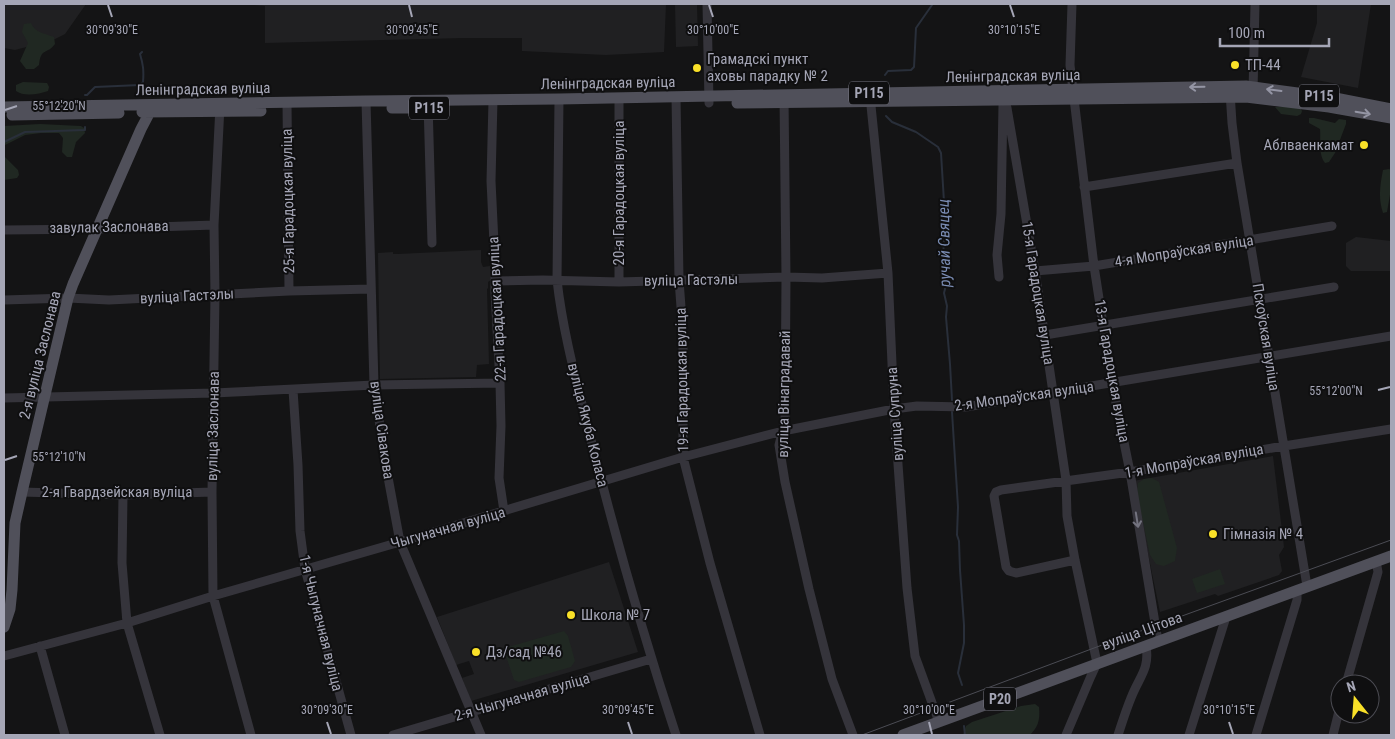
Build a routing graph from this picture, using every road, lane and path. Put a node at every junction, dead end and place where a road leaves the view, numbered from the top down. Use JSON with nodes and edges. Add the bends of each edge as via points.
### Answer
{"nodes":[{"id":1,"x":707,"y":4,"type":"edge"},
{"id":2,"x":1072,"y":4,"type":"edge"},
{"id":3,"x":1254,"y":4,"type":"edge"},
{"id":4,"x":1230,"y":92,"type":"junction"},
{"id":5,"x":1253,"y":92,"type":"junction"},
{"id":6,"x":1073,"y":94,"type":"junction"},
{"id":7,"x":1004,"y":95,"type":"junction"},
{"id":8,"x":870,"y":98,"type":"junction"},
{"id":9,"x":784,"y":99,"type":"junction"},
{"id":10,"x":676,"y":100,"type":"junction"},
{"id":11,"x":709,"y":100,"type":"junction"},
{"id":12,"x":619,"y":102,"type":"junction"},
{"id":13,"x":493,"y":103,"type":"junction"},
{"id":14,"x":559,"y":103,"type":"junction"},
{"id":15,"x":428,"y":104,"type":"junction"},
{"id":16,"x":366,"y":105,"type":"junction"},
{"id":17,"x":287,"y":106,"type":"junction"},
{"id":18,"x":4,"y":107,"type":"edge"},
{"id":19,"x":152,"y":108,"type":"junction"},
{"id":20,"x":220,"y":108,"type":"junction"},
{"id":21,"x":1391,"y":108,"type":"edge"},
{"id":22,"x":4,"y":115,"type":"edge"},
{"id":23,"x":1391,"y":118,"type":"edge"},
{"id":24,"x":1238,"y":163,"type":"junction"},
{"id":25,"x":1084,"y":188,"type":"junction"},
{"id":26,"x":214,"y":225,"type":"junction"},
{"id":27,"x":1332,"y":226,"type":"dead end"},
{"id":28,"x":98,"y":229,"type":"junction"},
{"id":29,"x":4,"y":230,"type":"edge"},
{"id":30,"x":1250,"y":240,"type":"junction"},
{"id":31,"x":432,"y":243,"type":"dead end"},
{"id":32,"x":1094,"y":266,"type":"junction"},
{"id":33,"x":1035,"y":271,"type":"junction"},
{"id":34,"x":888,"y":273,"type":"junction"},
{"id":35,"x":786,"y":277,"type":"junction"},
{"id":36,"x":999,"y":277,"type":"dead end"},
{"id":37,"x":558,"y":280,"type":"junction"},
{"id":38,"x":679,"y":280,"type":"junction"},
{"id":39,"x":495,"y":281,"type":"junction"},
{"id":40,"x":619,"y":282,"type":"junction"},
{"id":41,"x":1334,"y":287,"type":"dead end"},
{"id":42,"x":371,"y":289,"type":"junction"},
{"id":43,"x":289,"y":291,"type":"junction"},
{"id":44,"x":215,"y":295,"type":"junction"},
{"id":45,"x":68,"y":298,"type":"junction"},
{"id":46,"x":1260,"y":299,"type":"junction"},
{"id":47,"x":4,"y":300,"type":"edge"},
{"id":48,"x":1104,"y":326,"type":"junction"},
{"id":49,"x":1045,"y":335,"type":"junction"},
{"id":50,"x":1391,"y":336,"type":"edge"},
{"id":51,"x":1269,"y":357,"type":"junction"},
{"id":52,"x":500,"y":383,"type":"junction"},
{"id":53,"x":1112,"y":383,"type":"junction"},
{"id":54,"x":374,"y":385,"type":"junction"},
{"id":55,"x":292,"y":390,"type":"junction"},
{"id":56,"x":1053,"y":393,"type":"junction"},
{"id":57,"x":214,"y":394,"type":"junction"},
{"id":58,"x":45,"y":397,"type":"junction"},
{"id":59,"x":4,"y":398,"type":"edge"},
{"id":60,"x":894,"y":409,"type":"junction"},
{"id":61,"x":1391,"y":429,"type":"edge"},
{"id":62,"x":783,"y":431,"type":"junction"},
{"id":63,"x":1284,"y":446,"type":"junction"},
{"id":64,"x":683,"y":458,"type":"junction"},
{"id":65,"x":1130,"y":472,"type":"junction"},
{"id":66,"x":1066,"y":480,"type":"junction"},
{"id":67,"x":602,"y":482,"type":"junction"},
{"id":68,"x":22,"y":492,"type":"junction"},
{"id":69,"x":212,"y":492,"type":"junction"},
{"id":70,"x":124,"y":495,"type":"junction"},
{"id":71,"x":504,"y":511,"type":"junction"},
{"id":72,"x":400,"y":542,"type":"junction"},
{"id":73,"x":1391,"y":556,"type":"edge"},
{"id":74,"x":1075,"y":560,"type":"junction"},
{"id":75,"x":1376,"y":561,"type":"junction"},
{"id":76,"x":305,"y":569,"type":"junction"},
{"id":77,"x":1302,"y":588,"type":"junction"},
{"id":78,"x":213,"y":596,"type":"junction"},
{"id":79,"x":1226,"y":617,"type":"junction"},
{"id":80,"x":127,"y":622,"type":"junction"},
{"id":81,"x":4,"y":627,"type":"edge"},
{"id":82,"x":1158,"y":642,"type":"junction"},
{"id":83,"x":40,"y":646,"type":"junction"},
{"id":84,"x":1146,"y":646,"type":"junction"},
{"id":85,"x":4,"y":656,"type":"edge"},
{"id":86,"x":651,"y":659,"type":"junction"},
{"id":87,"x":1098,"y":663,"type":"junction"},
{"id":88,"x":1349,"y":674,"type":"edge"},
{"id":89,"x":471,"y":712,"type":"junction"},
{"id":90,"x":939,"y":722,"type":"junction"},
{"id":91,"x":65,"y":735,"type":"edge"},
{"id":92,"x":160,"y":735,"type":"edge"},
{"id":93,"x":250,"y":735,"type":"edge"},
{"id":94,"x":351,"y":735,"type":"edge"},
{"id":95,"x":393,"y":735,"type":"edge"},
{"id":96,"x":481,"y":735,"type":"edge"},
{"id":97,"x":676,"y":735,"type":"edge"},
{"id":98,"x":760,"y":735,"type":"edge"},
{"id":99,"x":853,"y":735,"type":"edge"},
{"id":100,"x":903,"y":735,"type":"edge"},
{"id":101,"x":1066,"y":735,"type":"edge"},
{"id":102,"x":1118,"y":735,"type":"edge"},
{"id":103,"x":1189,"y":735,"type":"edge"},
{"id":104,"x":1256,"y":735,"type":"edge"}],
"edges":[{"from":1,"to":11,"type":"street"},
{"from":2,"to":6,"type":"street","name":"13-я Гарадоцкая вуліца","via":[[1070,65]]},
{"from":3,"to":5,"type":"street"},
{"from":4,"to":5,"type":"main road","name":"Ленінградская вуліца","number":"Р115"},
{"from":4,"to":6,"type":"main road","name":"Ленінградская вуліца","number":"Р115"},
{"from":4,"to":24,"type":"street","name":"Пскоўская вуліца"},
{"from":21,"to":5,"type":"main road","name":"Ленінградская вуліца","number":"Р115","one_way":true,"via":[[1335,98]]},
{"from":5,"to":23,"type":"main road","name":"Ленінградская вуліца","number":"Р115","one_way":true},
{"from":6,"to":7,"type":"main road","name":"Ленінградская вуліца","number":"Р115"},
{"from":6,"to":25,"type":"street","name":"13-я Гарадоцкая вуліца"},
{"from":7,"to":8,"type":"main road","name":"Ленінградская вуліца","number":"Р115"},
{"from":7,"to":33,"type":"street","name":"15-я Гарадоцкая вуліца"},
{"from":7,"to":36,"type":"street","name":"15-я Гарадоцкая вуліца","via":[[997,255]]},
{"from":8,"to":9,"type":"main road","name":"Ленінградская вуліца","number":"Р115"},
{"from":8,"to":34,"type":"street","name":"вуліца Супруна"},
{"from":9,"to":11,"type":"main road","name":"Ленінградская вуліца","number":"Р115"},
{"from":9,"to":35,"type":"street","name":"вуліца Вінаградавай"},
{"from":10,"to":11,"type":"main road","name":"Ленінградская вуліца","number":"Р115"},
{"from":10,"to":12,"type":"main road","name":"Ленінградская вуліца","number":"Р115"},
{"from":10,"to":38,"type":"street","name":"19-я Гарадоцкая вуліца"},
{"from":12,"to":14,"type":"main road","name":"Ленінградская вуліца","number":"Р115"},
{"from":12,"to":40,"type":"street","name":"20-я Гарадоцкая вуліца"},
{"from":13,"to":14,"type":"main road","name":"Ленінградская вуліца","number":"Р115"},
{"from":13,"to":15,"type":"main road","name":"Ленінградская вуліца","number":"Р115"},
{"from":13,"to":39,"type":"street","name":"22-я Гарадоцкая вуліца","via":[[491,181]]},
{"from":14,"to":37,"type":"street","name":"вуліца Якуба Коласа"},
{"from":15,"to":16,"type":"main road","name":"Ленінградская вуліца","number":"Р115"},
{"from":15,"to":31,"type":"street"},
{"from":16,"to":17,"type":"main road","name":"Ленінградская вуліца","number":"Р115"},
{"from":16,"to":42,"type":"street","name":"вуліца Сівакова"},
{"from":17,"to":20,"type":"main road","name":"Ленінградская вуліца","number":"Р115"},
{"from":17,"to":43,"type":"street","name":"25-я Гарадоцкая вуліца"},
{"from":18,"to":19,"type":"main road","name":"Ленінградская вуліца","number":"Р115"},
{"from":19,"to":20,"type":"main road","name":"Ленінградская вуліца","number":"Р115"},
{"from":19,"to":22,"type":"main road","name":"Ленінградская вуліца","number":"Р115"},
{"from":19,"to":28,"type":"main road","name":"2-я вуліца Заслонава"},
{"from":20,"to":26,"type":"street","name":"вуліца Заслонава"},
{"from":24,"to":25,"type":"street"},
{"from":24,"to":30,"type":"street","name":"Пскоўская вуліца"},
{"from":25,"to":32,"type":"street","name":"13-я Гарадоцкая вуліца"},
{"from":26,"to":28,"type":"street","name":"завулак Заслонава"},
{"from":26,"to":44,"type":"street","name":"вуліца Заслонава"},
{"from":27,"to":30,"type":"street","name":"4-я Мопраўская вуліца"},
{"from":28,"to":29,"type":"street","name":"завулак Заслонава"},
{"from":28,"to":45,"type":"main road","name":"2-я вуліца Заслонава"},
{"from":30,"to":32,"type":"street","name":"4-я Мопраўская вуліца"},
{"from":30,"to":46,"type":"street","name":"Пскоўская вуліца"},
{"from":32,"to":33,"type":"street","name":"4-я Мопраўская вуліца"},
{"from":32,"to":48,"type":"street","name":"13-я Гарадоцкая вуліца"},
{"from":33,"to":49,"type":"street","name":"15-я Гарадоцкая вуліца"},
{"from":34,"to":35,"type":"street","name":"вуліца Гастэлы"},
{"from":34,"to":60,"type":"street","name":"вуліца Супруна"},
{"from":35,"to":38,"type":"street","name":"вуліца Гастэлы"},
{"from":35,"to":62,"type":"street","name":"вуліца Вінаградавай"},
{"from":37,"to":39,"type":"street","name":"вуліца Гастэлы"},
{"from":37,"to":40,"type":"street","name":"вуліца Гастэлы"},
{"from":37,"to":67,"type":"street","name":"вуліца Якуба Коласа","via":[[569,351]]},
{"from":38,"to":40,"type":"street","name":"вуліца Гастэлы"},
{"from":38,"to":64,"type":"street","name":"19-я Гарадоцкая вуліца","via":[[683,334]]},
{"from":39,"to":52,"type":"street","name":"22-я Гарадоцкая вуліца"},
{"from":41,"to":46,"type":"street"},
{"from":42,"to":43,"type":"street","name":"вуліца Гастэлы"},
{"from":42,"to":54,"type":"street","name":"вуліца Сівакова"},
{"from":43,"to":44,"type":"street","name":"вуліца Гастэлы"},
{"from":44,"to":45,"type":"street","name":"вуліца Гастэлы","via":[[109,300]]},
{"from":44,"to":57,"type":"street","name":"вуліца Заслонава"},
{"from":45,"to":47,"type":"street","name":"вуліца Гастэлы"},
{"from":45,"to":58,"type":"main road","name":"2-я вуліца Заслонава"},
{"from":46,"to":48,"type":"street"},
{"from":46,"to":51,"type":"street","name":"Пскоўская вуліца"},
{"from":48,"to":49,"type":"street"},
{"from":48,"to":53,"type":"street","name":"13-я Гарадоцкая вуліца"},
{"from":49,"to":56,"type":"street","name":"15-я Гарадоцкая вуліца"},
{"from":50,"to":51,"type":"street","name":"2-я Мопраўская вуліца"},
{"from":51,"to":53,"type":"street","name":"2-я Мопраўская вуліца"},
{"from":51,"to":63,"type":"street","name":"Пскоўская вуліца"},
{"from":52,"to":54,"type":"street"},
{"from":52,"to":71,"type":"street","name":"22-я Гарадоцкая вуліца","via":[[499,478]]},
{"from":53,"to":56,"type":"street","name":"2-я Мопраўская вуліца"},
{"from":53,"to":65,"type":"street","name":"13-я Гарадоцкая вуліца"},
{"from":54,"to":55,"type":"street"},
{"from":54,"to":72,"type":"street","name":"вуліца Сівакова"},
{"from":55,"to":57,"type":"street"},
{"from":55,"to":76,"type":"street","name":"1-я Чыгуначная вуліца"},
{"from":56,"to":60,"type":"street","name":"2-я Мопраўская вуліца","via":[[966,407]]},
{"from":56,"to":66,"type":"street","name":"15-я Гарадоцкая вуліца"},
{"from":57,"to":58,"type":"street"},
{"from":57,"to":69,"type":"street","name":"вуліца Заслонава"},
{"from":58,"to":59,"type":"street"},
{"from":58,"to":68,"type":"main road","name":"2-я вуліца Заслонава"},
{"from":60,"to":62,"type":"street","name":"Чыгуначная вуліца"},
{"from":60,"to":90,"type":"street","name":"вуліца Супруна","via":[[907,588],[916,656]]},
{"from":61,"to":63,"type":"street","name":"1-я Мопраўская вуліца"},
{"from":62,"to":64,"type":"street","name":"Чыгуначная вуліца"},
{"from":62,"to":99,"type":"street","name":"вуліца Вінаградавай","via":[[779,445],[785,482],[809,589],[832,679]]},
{"from":63,"to":65,"type":"street","name":"1-я Мопраўская вуліца"},
{"from":63,"to":77,"type":"street","name":"Пскоўская вуліца"},
{"from":64,"to":67,"type":"street","name":"Чыгуначная вуліца"},
{"from":64,"to":98,"type":"street","name":"19-я Гарадоцкая вуліца"},
{"from":65,"to":66,"type":"street","name":"1-я Мопраўская вуліца"},
{"from":65,"to":82,"type":"street","name":"13-я Гарадоцкая вуліца","one_way":true},
{"from":66,"to":74,"type":"street","name":"15-я Гарадоцкая вуліца","via":[[1067,516]]},
{"from":66,"to":74,"type":"street","name":"1-я Мопраўская вуліца","via":[[1001,490],[994,496],[1009,572]]},
{"from":67,"to":71,"type":"street","name":"Чыгуначная вуліца"},
{"from":67,"to":86,"type":"street","name":"вуліца Якуба Коласа"},
{"from":68,"to":70,"type":"street","name":"2-я Гвардзейская вуліца"},
{"from":68,"to":81,"type":"main road","name":"2-я вуліца Заслонава","via":[[15,523],[10,609]]},
{"from":69,"to":70,"type":"street","name":"2-я Гвардзейская вуліца"},
{"from":69,"to":78,"type":"street","name":"вуліца Заслонава"},
{"from":70,"to":80,"type":"street","via":[[122,563]]},
{"from":71,"to":72,"type":"street","name":"Чыгуначная вуліца"},
{"from":72,"to":76,"type":"street","name":"Чыгуначная вуліца"},
{"from":72,"to":89,"type":"street","name":"вуліца Сівакова"},
{"from":73,"to":75,"type":"main road","name":"вуліца Цітова","number":"Р20"},
{"from":74,"to":87,"type":"street","name":"15-я Гарадоцкая вуліца"},
{"from":75,"to":77,"type":"main road","name":"вуліца Цітова","number":"Р20"},
{"from":75,"to":88,"type":"street","via":[[1378,572]]},
{"from":76,"to":78,"type":"street","name":"Чыгуначная вуліца"},
{"from":76,"to":94,"type":"street","name":"1-я Чыгуначная вуліца"},
{"from":77,"to":79,"type":"main road","name":"вуліца Цітова","number":"Р20"},
{"from":77,"to":104,"type":"street","name":"Пскоўская вуліца"},
{"from":78,"to":80,"type":"street","name":"Чыгуначная вуліца"},
{"from":78,"to":93,"type":"street","name":"вуліца Заслонава"},
{"from":79,"to":82,"type":"main road","name":"вуліца Цітова","number":"Р20"},
{"from":79,"to":103,"type":"street"},
{"from":80,"to":83,"type":"street","name":"Чыгуначная вуліца"},
{"from":80,"to":92,"type":"street"},
{"from":82,"to":84,"type":"main road","name":"вуліца Цітова","number":"Р20"},
{"from":83,"to":85,"type":"street","name":"Чыгуначная вуліца"},
{"from":83,"to":91,"type":"street"},
{"from":84,"to":87,"type":"main road","name":"вуліца Цітова","number":"Р20"},
{"from":84,"to":102,"type":"street","via":[[1146,666]]},
{"from":86,"to":89,"type":"street","name":"2-я Чыгуначная вуліца"},
{"from":86,"to":97,"type":"street","name":"вуліца Якуба Коласа"},
{"from":87,"to":90,"type":"main road","name":"вуліца Цітова","number":"Р20"},
{"from":87,"to":101,"type":"street"},
{"from":89,"to":95,"type":"street","name":"2-я Чыгуначная вуліца"},
{"from":89,"to":96,"type":"street","name":"вуліца Сівакова"},
{"from":90,"to":100,"type":"main road","name":"вуліца Цітова","number":"Р20"}]}
